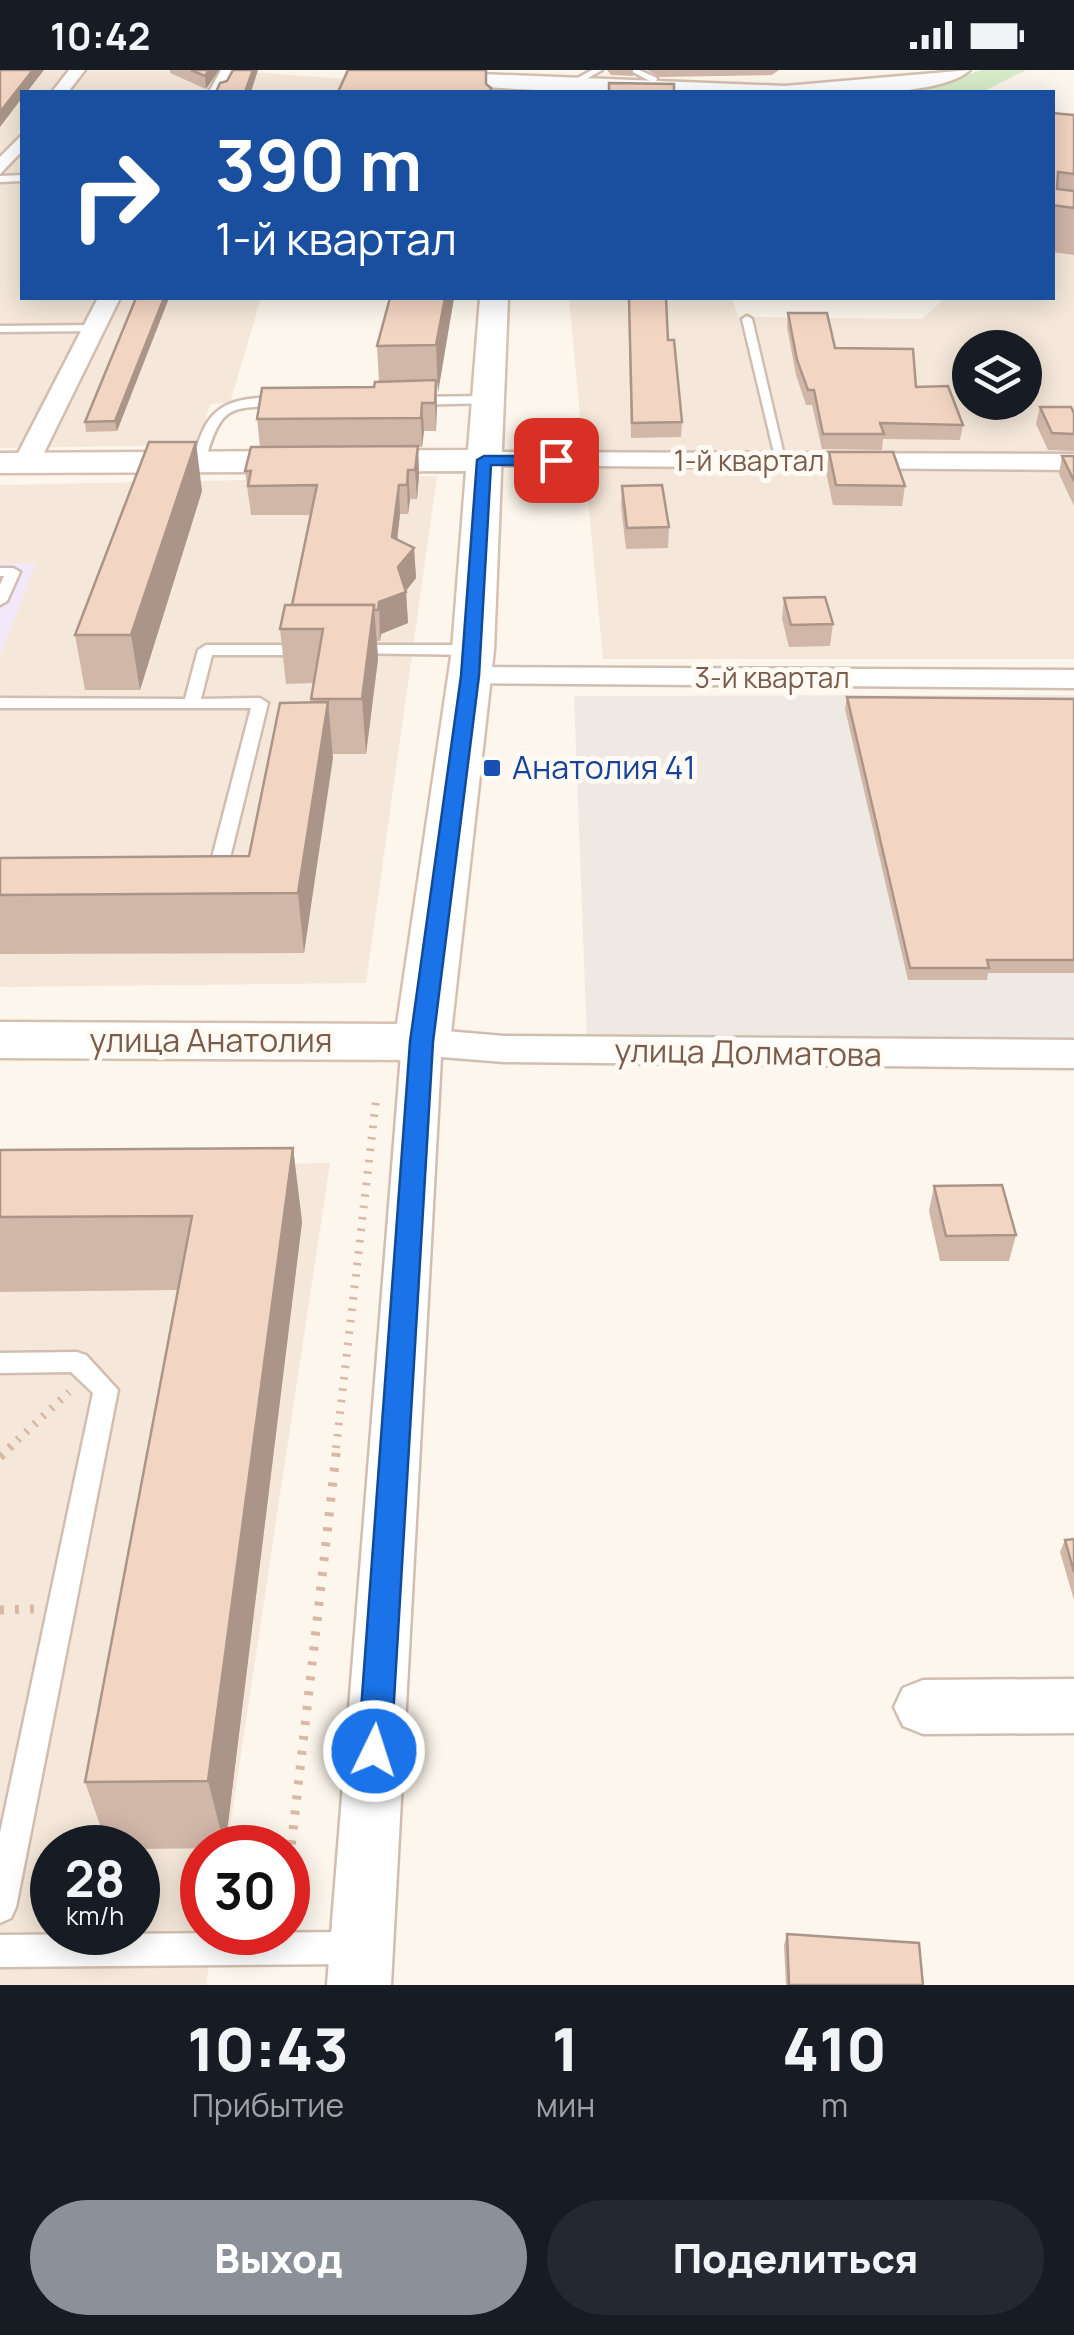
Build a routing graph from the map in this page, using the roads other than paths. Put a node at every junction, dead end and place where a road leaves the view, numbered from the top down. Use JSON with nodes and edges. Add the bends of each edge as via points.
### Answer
{"nodes":[{"id":1,"x":78,"y":70,"type":"edge"},
{"id":2,"x":598,"y":70,"type":"edge"},
{"id":3,"x":633,"y":70,"type":"edge"},
{"id":4,"x":960,"y":70,"type":"edge"},
{"id":5,"x":389,"y":75,"type":"edge"},
{"id":6,"x":569,"y":85,"type":"junction"},
{"id":7,"x":517,"y":88,"type":"edge"},
{"id":8,"x":651,"y":89,"type":"junction"},
{"id":9,"x":62,"y":90,"type":"edge"},
{"id":10,"x":20,"y":143,"type":"edge"},
{"id":11,"x":0,"y":169,"type":"edge"},
{"id":12,"x":108,"y":300,"type":"edge"},
{"id":13,"x":494,"y":300,"type":"edge"},
{"id":14,"x":747,"y":319,"type":"dead end"},
{"id":15,"x":0,"y":328,"type":"edge"},
{"id":16,"x":94,"y":328,"type":"junction"},
{"id":17,"x":488,"y":400,"type":"junction"},
{"id":18,"x":297,"y":401,"type":"edge"},
{"id":19,"x":392,"y":401,"type":"edge"},
{"id":20,"x":484,"y":460,"type":"junction"},
{"id":21,"x":782,"y":461,"type":"junction"},
{"id":22,"x":198,"y":462,"type":"junction"},
{"id":23,"x":1074,"y":462,"type":"edge"},
{"id":24,"x":13,"y":463,"type":"edge"},
{"id":25,"x":0,"y":572,"type":"edge"},
{"id":26,"x":0,"y":601,"type":"edge"},
{"id":27,"x":471,"y":663,"type":"junction"},
{"id":28,"x":1074,"y":679,"type":"edge"},
{"id":29,"x":0,"y":703,"type":"edge"},
{"id":30,"x":192,"y":704,"type":"junction"},
{"id":31,"x":198,"y":878,"type":"edge"},
{"id":32,"x":0,"y":1040,"type":"edge"},
{"id":33,"x":402,"y":1042,"type":"junction"},
{"id":34,"x":1074,"y":1054,"type":"edge"},
{"id":35,"x":0,"y":1363,"type":"edge"},
{"id":36,"x":1074,"y":1706,"type":"edge"},
{"id":37,"x":923,"y":1707,"type":"dead end"},
{"id":38,"x":0,"y":1907,"type":"edge"},
{"id":39,"x":0,"y":1952,"type":"edge"},
{"id":40,"x":360,"y":1966,"type":"edge"}],
"edges":[{"from":1,"to":9,"type":"street"},
{"from":2,"to":6,"type":"lane"},
{"from":3,"to":8,"type":"lane","via":[[654,80]]},
{"from":4,"to":8,"type":"street","via":[[852,89]]},
{"from":5,"to":7,"type":"street"},
{"from":6,"to":7,"type":"street"},
{"from":6,"to":8,"type":"street"},
{"from":10,"to":11,"type":"street"},
{"from":12,"to":16,"type":"street"},
{"from":13,"to":17,"type":"street"},
{"from":14,"to":21,"type":"lane"},
{"from":15,"to":16,"type":"lane"},
{"from":16,"to":24,"type":"street"},
{"from":17,"to":19,"type":"lane"},
{"from":17,"to":20,"type":"street"},
{"from":18,"to":22,"type":"lane","via":[[259,401],[216,412]]},
{"from":20,"to":21,"type":"street","name":"1-й квартал"},
{"from":20,"to":22,"type":"street"},
{"from":20,"to":27,"type":"street"},
{"from":21,"to":23,"type":"street","name":"1-й квартал"},
{"from":22,"to":24,"type":"street"},
{"from":25,"to":26,"type":"lane","via":[[13,572]]},
{"from":27,"to":28,"type":"street","name":"3-й квартал"},
{"from":27,"to":30,"type":"lane","via":[[206,650]]},
{"from":27,"to":33,"type":"street"},
{"from":29,"to":30,"type":"lane"},
{"from":30,"to":31,"type":"lane","via":[[260,703],[216,878]]},
{"from":32,"to":33,"type":"street","name":"улица Анатолия"},
{"from":33,"to":34,"type":"street","name":"улица Долматова"},
{"from":33,"to":40,"type":"street"},
{"from":35,"to":38,"type":"lane","via":[[77,1362],[106,1390]]},
{"from":36,"to":37,"type":"street"},
{"from":39,"to":40,"type":"lane"}]}
